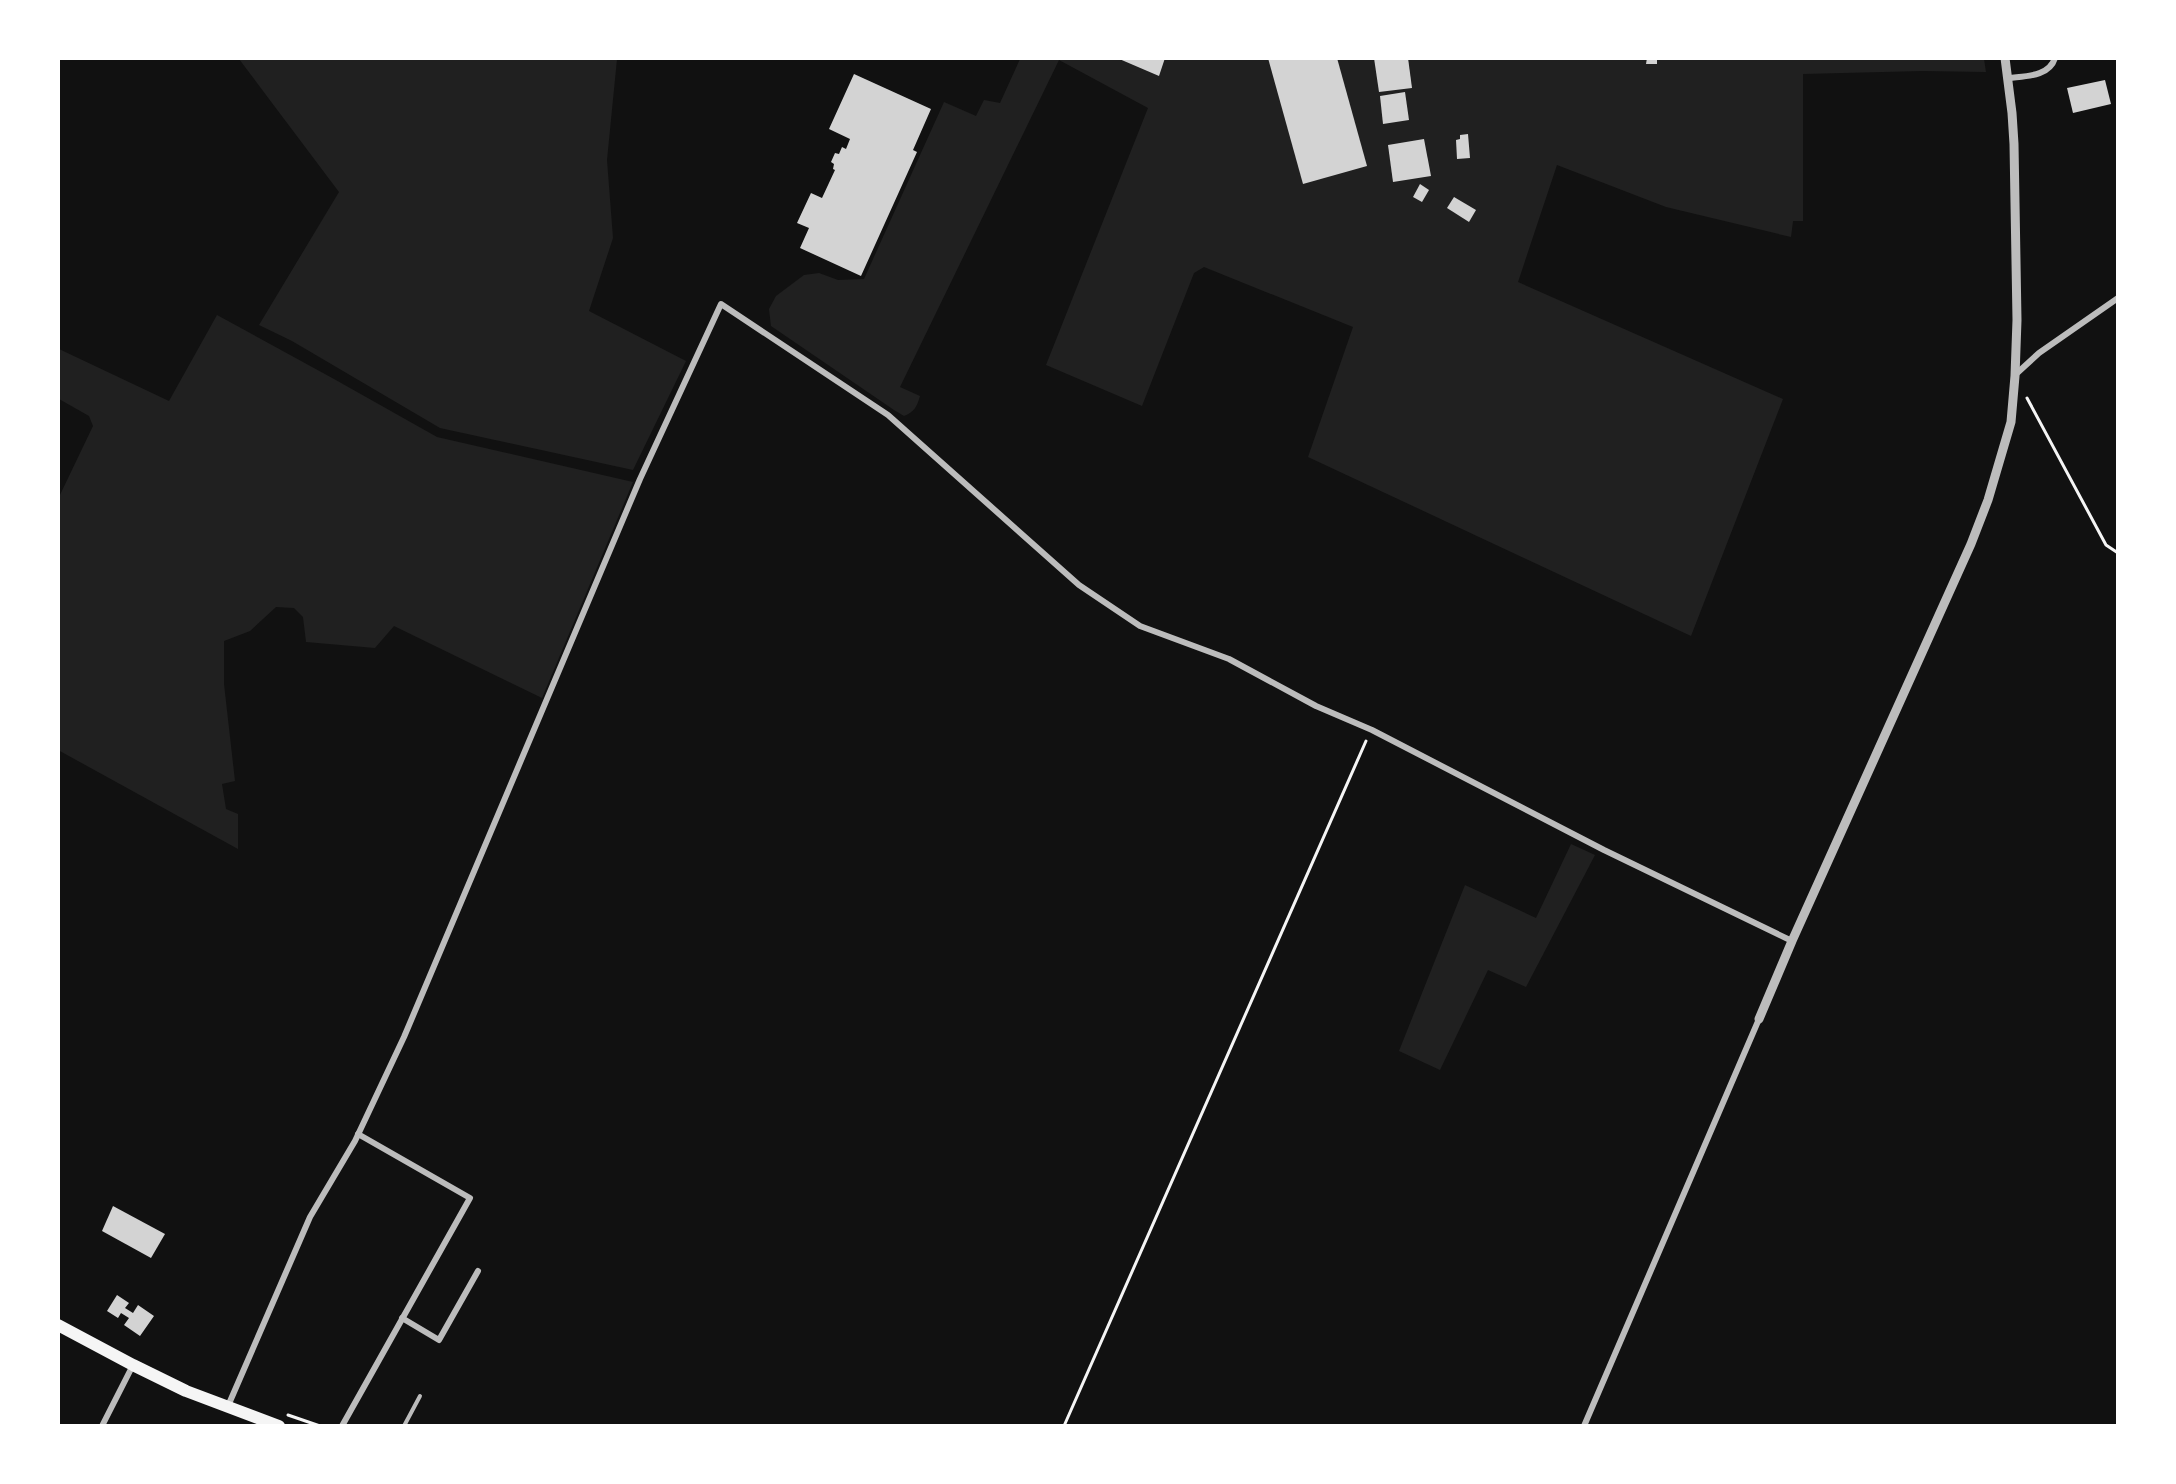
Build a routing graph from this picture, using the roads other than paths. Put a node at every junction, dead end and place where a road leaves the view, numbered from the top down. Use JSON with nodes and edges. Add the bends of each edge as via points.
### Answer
{"nodes":[{"id":1,"x":2006,"y":58,"type":"edge"},
{"id":2,"x":2055,"y":58,"type":"edge"},
{"id":3,"x":2009,"y":78,"type":"junction"},
{"id":4,"x":2118,"y":298,"type":"edge"},
{"id":5,"x":2015,"y":376,"type":"junction"},
{"id":6,"x":1792,"y":941,"type":"junction"},
{"id":7,"x":1759,"y":1019,"type":"joint"},
{"id":8,"x":358,"y":1134,"type":"junction"},
{"id":9,"x":478,"y":1271,"type":"dead end"},
{"id":10,"x":402,"y":1318,"type":"junction"},
{"id":11,"x":58,"y":1325,"type":"edge"},
{"id":12,"x":133,"y":1365,"type":"junction"},
{"id":13,"x":420,"y":1396,"type":"dead end"},
{"id":14,"x":227,"y":1408,"type":"junction"},
{"id":15,"x":102,"y":1425,"type":"edge"},
{"id":16,"x":279,"y":1425,"type":"edge"},
{"id":17,"x":342,"y":1425,"type":"edge"},
{"id":18,"x":404,"y":1425,"type":"edge"},
{"id":19,"x":1584,"y":1425,"type":"edge"}],
"edges":[{"from":1,"to":3,"type":"street"},
{"from":2,"to":3,"type":"street","via":[[2043,72]]},
{"from":3,"to":5,"type":"street","via":[[2015,191]]},
{"from":4,"to":5,"type":"street","via":[[2039,352]]},
{"from":5,"to":6,"type":"street","via":[[2011,422],[1980,522]]},
{"from":6,"to":7,"type":"street"},
{"from":6,"to":8,"type":"street","via":[[1228,659],[1140,626],[1080,585],[888,415],[721,304],[640,479],[404,1037]]},
{"from":7,"to":19,"type":"street"},
{"from":8,"to":10,"type":"street","via":[[470,1198]]},
{"from":8,"to":14,"type":"street","via":[[310,1217]]},
{"from":9,"to":10,"type":"street","via":[[439,1340]]},
{"from":10,"to":17,"type":"street"},
{"from":11,"to":12,"type":"highway"},
{"from":12,"to":14,"type":"highway"},
{"from":12,"to":15,"type":"street"},
{"from":13,"to":18,"type":"lane"},
{"from":14,"to":16,"type":"highway"}]}
